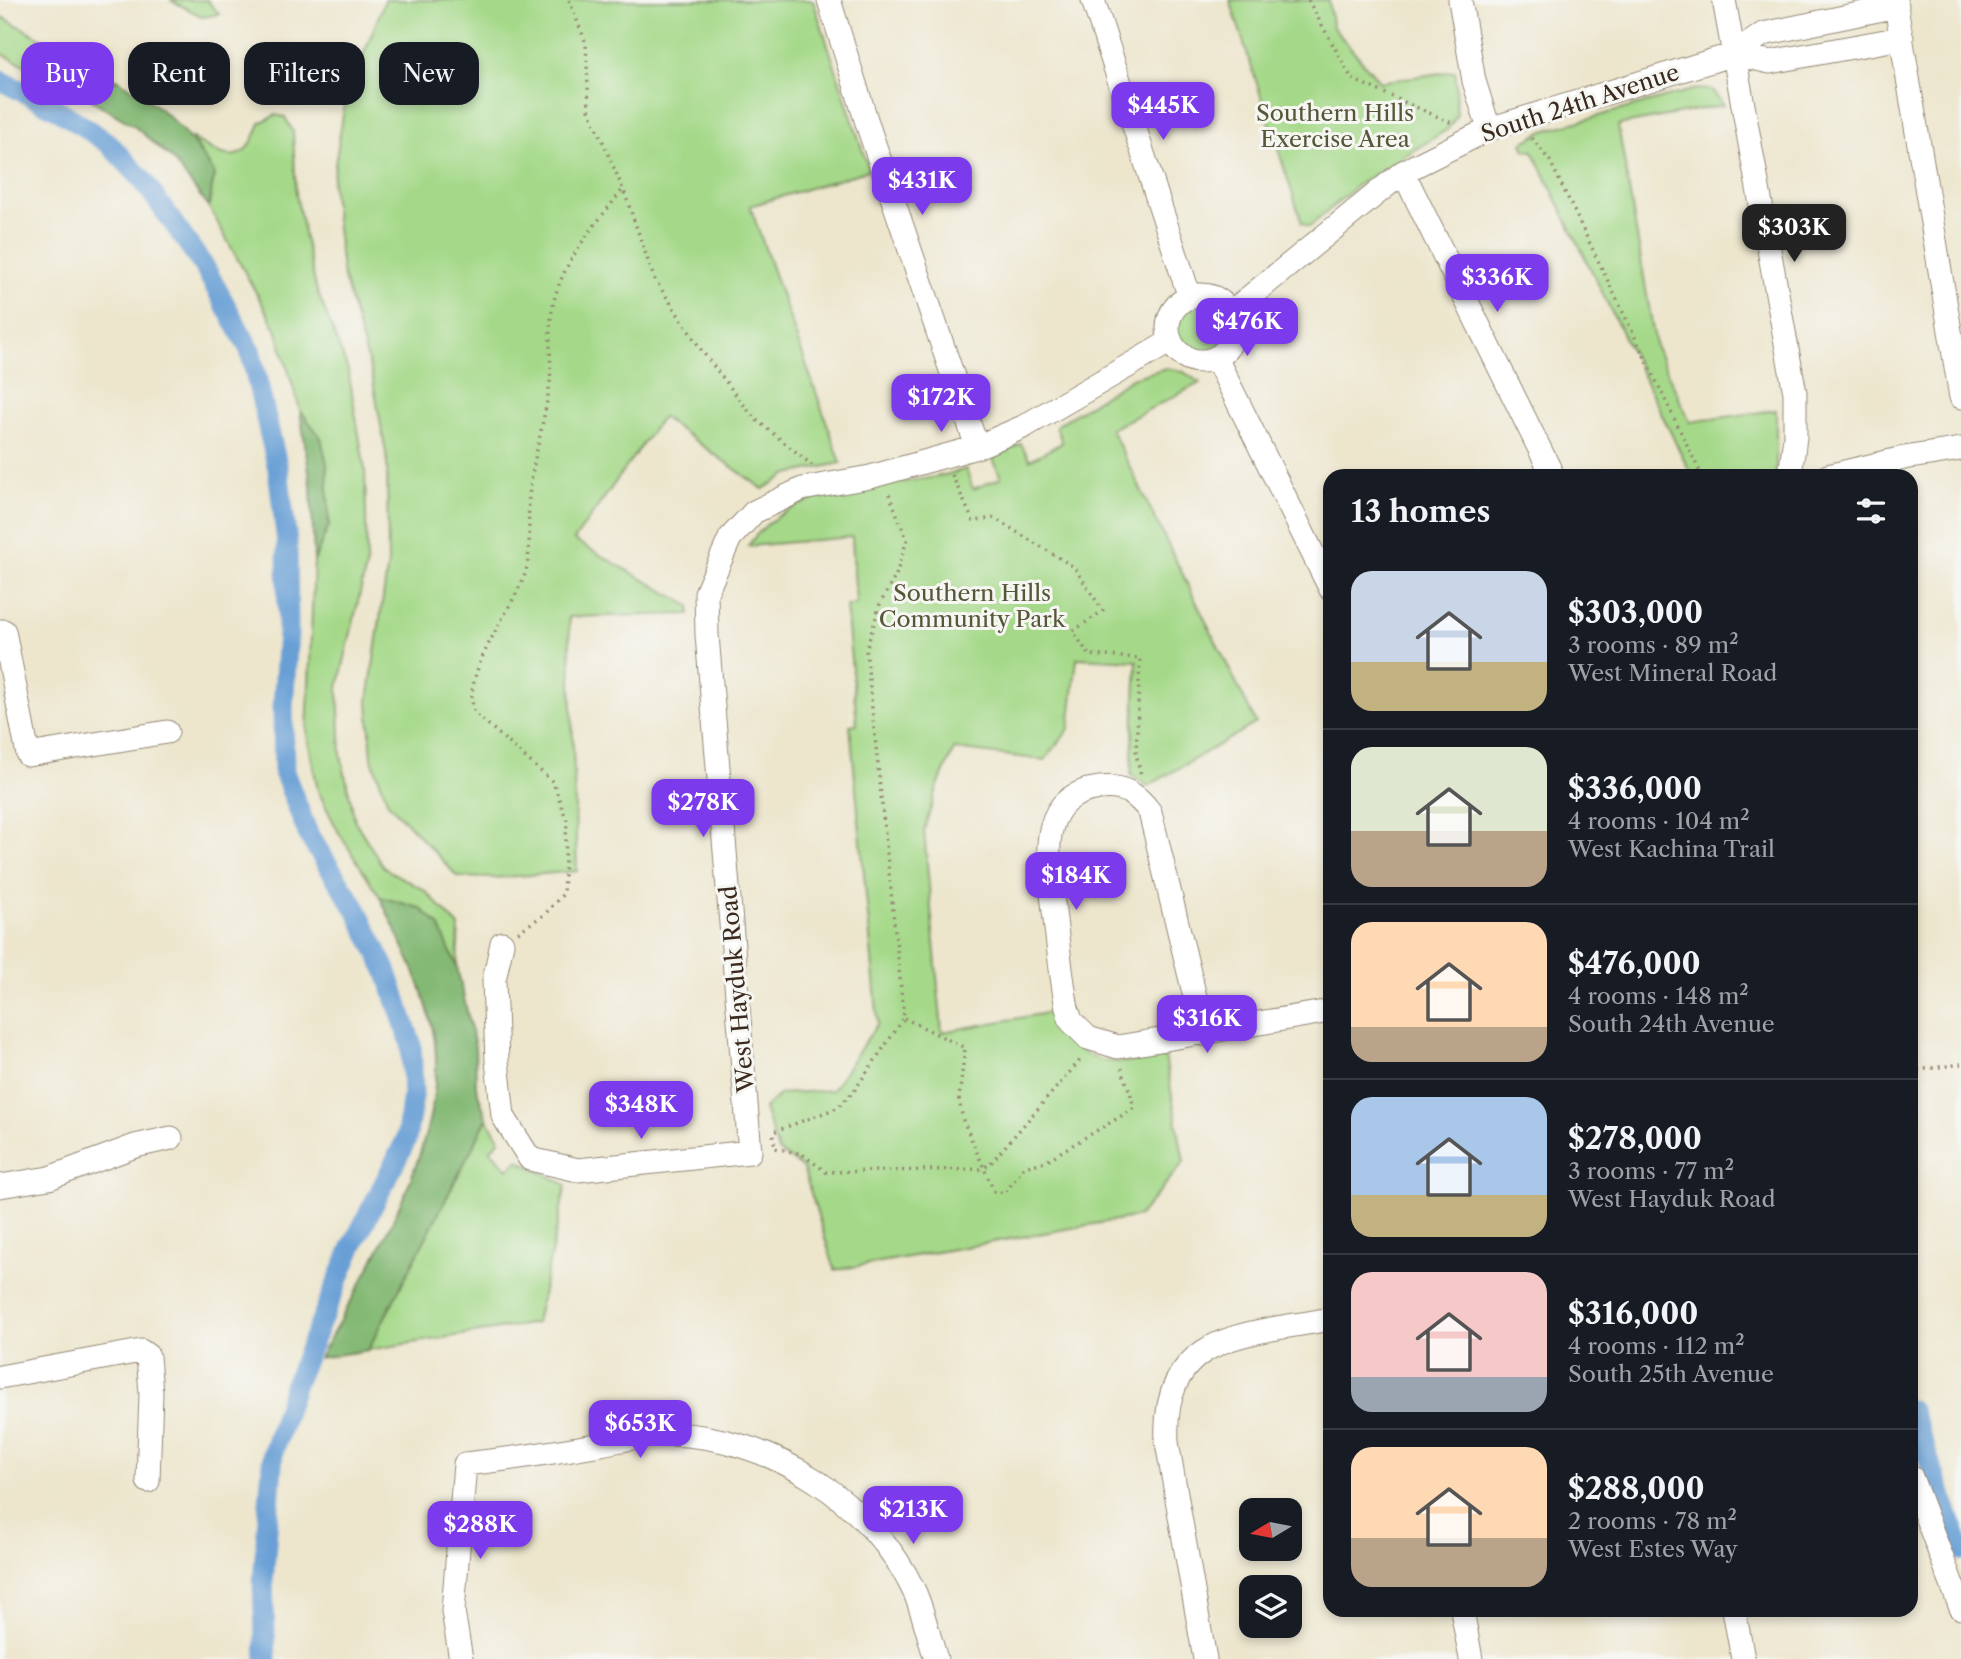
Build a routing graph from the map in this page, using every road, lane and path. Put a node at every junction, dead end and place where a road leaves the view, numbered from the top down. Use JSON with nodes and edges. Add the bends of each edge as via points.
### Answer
{"nodes":[{"id":1,"x":830,"y":0,"type":"edge"},
{"id":2,"x":1093,"y":0,"type":"edge"},
{"id":3,"x":1308,"y":0,"type":"edge"},
{"id":4,"x":1460,"y":0,"type":"edge"},
{"id":5,"x":1724,"y":0,"type":"edge"},
{"id":6,"x":1896,"y":3,"type":"edge"},
{"id":7,"x":1805,"y":24,"type":"junction"},
{"id":8,"x":1902,"y":38,"type":"junction"},
{"id":9,"x":1734,"y":54,"type":"junction"},
{"id":10,"x":1811,"y":54,"type":"junction"},
{"id":11,"x":1482,"y":132,"type":"junction"},
{"id":12,"x":1527,"y":135,"type":"dead end"},
{"id":13,"x":1403,"y":172,"type":"junction"},
{"id":14,"x":623,"y":189,"type":"dead end"},
{"id":15,"x":1190,"y":298,"type":"junction"},
{"id":16,"x":1230,"y":313,"type":"junction"},
{"id":17,"x":1171,"y":341,"type":"junction"},
{"id":18,"x":1216,"y":358,"type":"junction"},
{"id":19,"x":1961,"y":397,"type":"edge"},
{"id":20,"x":977,"y":447,"type":"junction"},
{"id":21,"x":1961,"y":449,"type":"edge"},
{"id":22,"x":943,"y":456,"type":"junction"},
{"id":23,"x":1550,"y":469,"type":"edge"},
{"id":24,"x":1699,"y":469,"type":"edge"},
{"id":25,"x":1791,"y":469,"type":"edge"},
{"id":26,"x":1856,"y":469,"type":"edge"},
{"id":27,"x":1323,"y":574,"type":"edge"},
{"id":28,"x":2,"y":631,"type":"edge"},
{"id":29,"x":167,"y":732,"type":"dead end"},
{"id":30,"x":1133,"y":793,"type":"junction"},
{"id":31,"x":502,"y":943,"type":"joint"},
{"id":32,"x":1323,"y":1012,"type":"edge"},
{"id":33,"x":1204,"y":1034,"type":"junction"},
{"id":34,"x":1087,"y":1044,"type":"junction"},
{"id":35,"x":1120,"y":1059,"type":"dead end"},
{"id":36,"x":1961,"y":1064,"type":"edge"},
{"id":37,"x":1918,"y":1070,"type":"edge"},
{"id":38,"x":171,"y":1138,"type":"dead end"},
{"id":39,"x":983,"y":1168,"type":"junction"},
{"id":40,"x":0,"y":1186,"type":"edge"},
{"id":41,"x":1323,"y":1320,"type":"edge"},
{"id":42,"x":0,"y":1377,"type":"edge"},
{"id":43,"x":148,"y":1481,"type":"dead end"},
{"id":44,"x":1918,"y":1495,"type":"edge"},
{"id":45,"x":1961,"y":1608,"type":"edge"},
{"id":46,"x":1463,"y":1617,"type":"edge"},
{"id":47,"x":1735,"y":1617,"type":"edge"},
{"id":48,"x":461,"y":1659,"type":"edge"},
{"id":49,"x":936,"y":1659,"type":"edge"},
{"id":50,"x":1205,"y":1659,"type":"edge"},
{"id":51,"x":1471,"y":1659,"type":"edge"},
{"id":52,"x":1743,"y":1659,"type":"edge"}],
"edges":[{"from":1,"to":20,"type":"street"},
{"from":2,"to":15,"type":"street"},
{"from":3,"to":11,"type":"path","via":[[1352,79]]},
{"from":4,"to":11,"type":"street"},
{"from":5,"to":9,"type":"street"},
{"from":6,"to":7,"type":"street","name":"South 24th Avenue"},
{"from":6,"to":8,"type":"street"},
{"from":7,"to":9,"type":"street","name":"South 24th Avenue","via":[[1763,34]]},
{"from":7,"to":10,"type":"street"},
{"from":8,"to":10,"type":"street","name":"South 24th Avenue"},
{"from":8,"to":19,"type":"street"},
{"from":9,"to":10,"type":"street","name":"South 24th Avenue","via":[[1770,62]]},
{"from":9,"to":11,"type":"street","name":"South 24th Avenue"},
{"from":9,"to":25,"type":"street","via":[[1795,393]]},
{"from":11,"to":13,"type":"street","name":"South 24th Avenue"},
{"from":12,"to":24,"type":"path","via":[[1550,161]]},
{"from":13,"to":16,"type":"street","name":"South 24th Avenue"},
{"from":13,"to":23,"type":"street"},
{"from":14,"to":31,"type":"path","via":[[574,251],[562,278],[551,316],[550,380],[529,498],[525,574],[472,687],[475,713],[553,782],[567,821],[563,894],[545,914]]},
{"from":15,"to":16,"type":"street","via":[[1207,296],[1220,301]]},
{"from":15,"to":17,"type":"street","via":[[1174,310]]},
{"from":16,"to":18,"type":"street","via":[[1231,343]]},
{"from":17,"to":18,"type":"street","via":[[1192,360]]},
{"from":17,"to":20,"type":"street","via":[[1023,428]]},
{"from":18,"to":27,"type":"street"},
{"from":20,"to":22,"type":"street"},
{"from":21,"to":26,"type":"street"},
{"from":22,"to":30,"type":"path","via":[[973,521],[994,518],[1074,567],[1103,611],[1073,631],[1089,655],[1140,658],[1136,754],[1142,774]]},
{"from":22,"to":31,"type":"street","name":"West Hayduk Road","via":[[870,477],[802,489],[754,512],[730,538],[706,593],[751,1152],[578,1170],[530,1159],[503,1116],[494,980]]},
{"from":28,"to":29,"type":"street","via":[[28,755]]},
{"from":30,"to":33,"type":"street","via":[[1150,812]]},
{"from":30,"to":34,"type":"street","via":[[1115,788],[1075,795],[1055,817],[1047,844],[1067,1008]]},
{"from":32,"to":33,"type":"street"},
{"from":33,"to":34,"type":"street","via":[[1118,1047]]},
{"from":34,"to":39,"type":"path","via":[[1075,1070]]},
{"from":35,"to":39,"type":"path","via":[[1125,1083],[1133,1094],[1133,1109],[1044,1162],[1024,1167],[1005,1193],[994,1191]]},
{"from":36,"to":37,"type":"path"},
{"from":38,"to":40,"type":"street","via":[[135,1146],[49,1178]]},
{"from":39,"to":39,"type":"path","via":[[959,1099],[965,1048],[904,1018],[837,1108],[773,1132],[775,1148],[802,1154],[826,1172]]},
{"from":41,"to":50,"type":"street","via":[[1219,1344],[1180,1372],[1167,1406],[1167,1442]]},
{"from":42,"to":43,"type":"street","via":[[141,1351],[148,1356],[151,1393]]},
{"from":44,"to":45,"type":"street"},
{"from":46,"to":51,"type":"street"},
{"from":47,"to":52,"type":"street"},
{"from":48,"to":49,"type":"street","via":[[453,1611],[465,1464],[669,1434],[753,1449],[817,1479],[894,1558],[915,1594]]}]}
